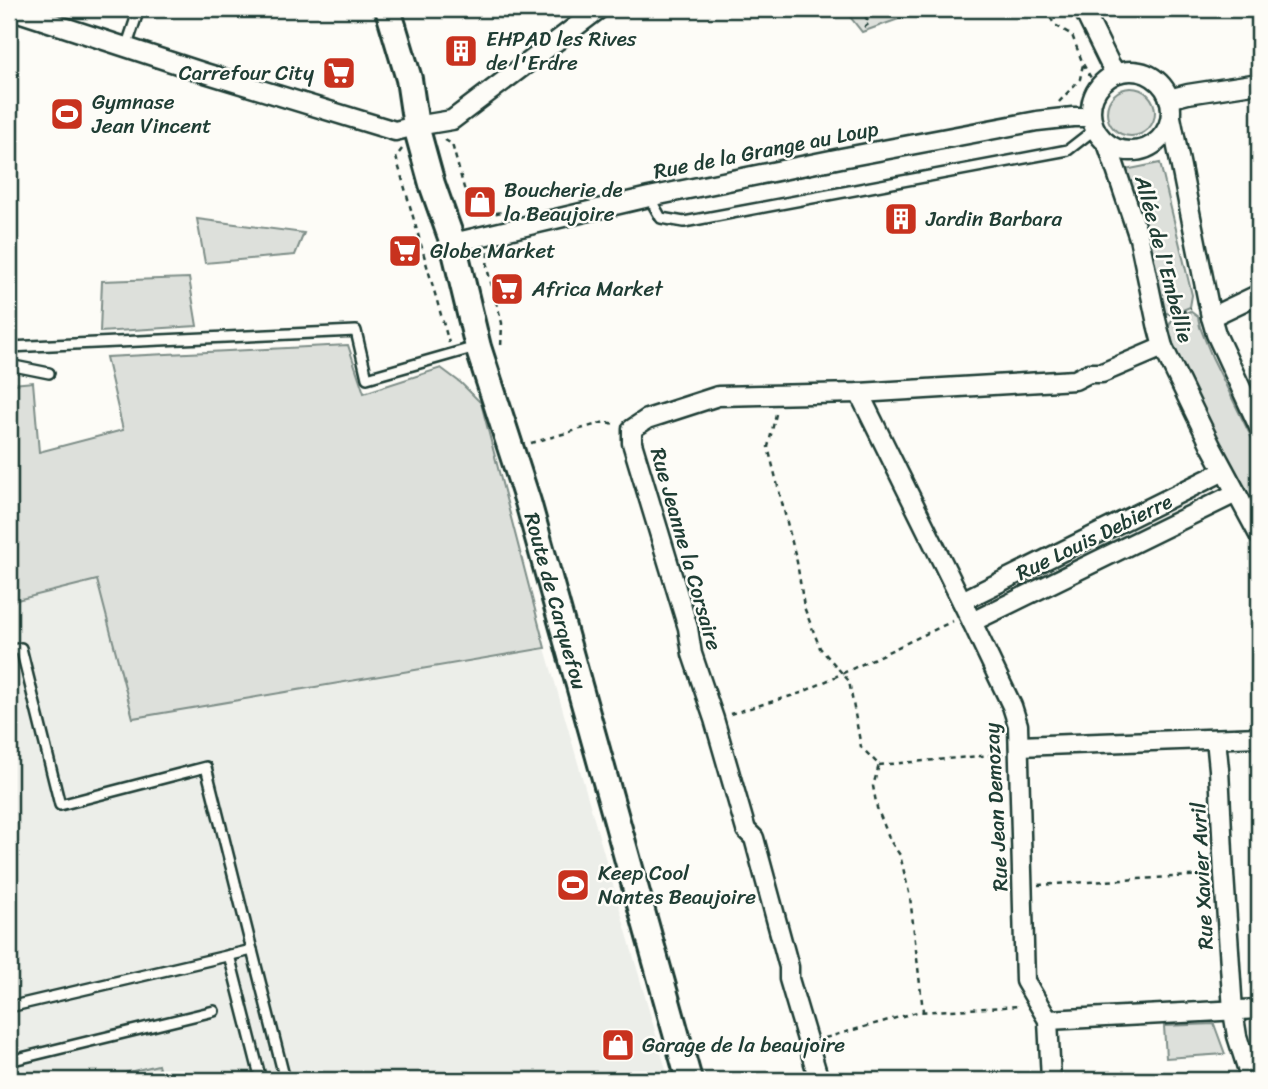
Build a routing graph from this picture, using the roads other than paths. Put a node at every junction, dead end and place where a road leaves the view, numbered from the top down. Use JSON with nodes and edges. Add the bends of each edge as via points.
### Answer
{"nodes":[{"id":1,"x":9,"y":9,"type":"edge"},
{"id":2,"x":139,"y":9,"type":"edge"},
{"id":3,"x":388,"y":9,"type":"edge"},
{"id":4,"x":598,"y":9,"type":"edge"},
{"id":5,"x":1083,"y":9,"type":"edge"},
{"id":6,"x":126,"y":48,"type":"junction"},
{"id":7,"x":1116,"y":73,"type":"junction"},
{"id":8,"x":1259,"y":83,"type":"edge"},
{"id":9,"x":1170,"y":108,"type":"junction"},
{"id":10,"x":1093,"y":123,"type":"junction"},
{"id":11,"x":416,"y":126,"type":"junction"},
{"id":12,"x":1107,"y":143,"type":"junction"},
{"id":13,"x":649,"y":197,"type":"junction"},
{"id":14,"x":453,"y":243,"type":"junction"},
{"id":15,"x":1259,"y":294,"type":"edge"},
{"id":16,"x":1209,"y":309,"type":"junction"},
{"id":17,"x":9,"y":347,"type":"edge"},
{"id":18,"x":478,"y":347,"type":"junction"},
{"id":19,"x":1163,"y":347,"type":"junction"},
{"id":20,"x":9,"y":365,"type":"edge"},
{"id":21,"x":49,"y":373,"type":"dead end"},
{"id":22,"x":859,"y":393,"type":"junction"},
{"id":23,"x":1259,"y":427,"type":"edge"},
{"id":24,"x":1224,"y":471,"type":"junction"},
{"id":25,"x":1236,"y":493,"type":"junction"},
{"id":26,"x":1259,"y":536,"type":"edge"},
{"id":27,"x":967,"y":612,"type":"junction"},
{"id":28,"x":9,"y":650,"type":"edge"},
{"id":29,"x":1259,"y":737,"type":"edge"},
{"id":30,"x":1216,"y":738,"type":"junction"},
{"id":31,"x":1018,"y":746,"type":"junction"},
{"id":32,"x":252,"y":950,"type":"junction"},
{"id":33,"x":229,"y":955,"type":"junction"},
{"id":34,"x":9,"y":1007,"type":"edge"},
{"id":35,"x":1259,"y":1009,"type":"edge"},
{"id":36,"x":214,"y":1011,"type":"dead end"},
{"id":37,"x":1233,"y":1011,"type":"junction"},
{"id":38,"x":1048,"y":1020,"type":"junction"},
{"id":39,"x":9,"y":1061,"type":"edge"},
{"id":40,"x":261,"y":1080,"type":"edge"},
{"id":41,"x":285,"y":1080,"type":"edge"},
{"id":42,"x":689,"y":1080,"type":"edge"},
{"id":43,"x":819,"y":1080,"type":"edge"},
{"id":44,"x":1051,"y":1080,"type":"edge"},
{"id":45,"x":1251,"y":1080,"type":"edge"}],
"edges":[{"from":1,"to":6,"type":"street"},
{"from":2,"to":6,"type":"lane"},
{"from":3,"to":11,"type":"main road","name":"Route de Carquefou","via":[[409,79]]},
{"from":4,"to":11,"type":"street","via":[[452,120]]},
{"from":5,"to":7,"type":"street"},
{"from":6,"to":11,"type":"street","via":[[395,131]]},
{"from":7,"to":9,"type":"street","via":[[1149,75],[1161,85]]},
{"from":7,"to":10,"type":"street","via":[[1094,95]]},
{"from":8,"to":9,"type":"street","via":[[1188,94]]},
{"from":9,"to":12,"type":"street","via":[[1166,130],[1146,148],[1133,151]]},
{"from":9,"to":16,"type":"street","name":"Allée de l'Embellie"},
{"from":10,"to":12,"type":"street"},
{"from":10,"to":13,"type":"street","name":"Rue de la Grange au Loup","via":[[1073,117],[1037,121]]},
{"from":10,"to":13,"type":"lane","via":[[1068,150],[684,222],[660,218]]},
{"from":11,"to":14,"type":"main road","name":"Route de Carquefou"},
{"from":12,"to":19,"type":"street","name":"Allée de l'Embellie","via":[[1139,238]]},
{"from":13,"to":14,"type":"street","name":"Rue de la Grange au Loup"},
{"from":14,"to":18,"type":"main road","name":"Route de Carquefou"},
{"from":15,"to":16,"type":"street"},
{"from":16,"to":23,"type":"street","name":"Allée de l'Embellie"},
{"from":17,"to":18,"type":"lane","via":[[356,331],[367,378]]},
{"from":18,"to":42,"type":"main road","name":"Route de Carquefou","via":[[528,502]]},
{"from":19,"to":22,"type":"street","name":"Rue Jeanne la Corsaire","via":[[1075,380]]},
{"from":19,"to":24,"type":"street","name":"Allée de l'Embellie"},
{"from":20,"to":21,"type":"lane"},
{"from":22,"to":27,"type":"street","name":"Rue Jean Demozay"},
{"from":22,"to":43,"type":"street","name":"Rue Jeanne la Corsaire","via":[[718,396],[647,419],[632,429],[632,443],[692,654],[746,830],[754,838]]},
{"from":24,"to":25,"type":"street","name":"Allée de l'Embellie"},
{"from":24,"to":27,"type":"street","name":"Rue Louis Debierre"},
{"from":25,"to":26,"type":"street","name":"Allée de l'Embellie"},
{"from":25,"to":27,"type":"street","name":"Rue Louis Debierre"},
{"from":27,"to":31,"type":"street","name":"Rue Jean Demozay","via":[[1012,706]]},
{"from":28,"to":32,"type":"lane","via":[[21,648],[60,805],[206,767]]},
{"from":29,"to":30,"type":"street"},
{"from":30,"to":31,"type":"street"},
{"from":30,"to":37,"type":"street","name":"Rue Xavier Avril"},
{"from":31,"to":38,"type":"street","name":"Rue Jean Demozay","via":[[1026,981]]},
{"from":32,"to":33,"type":"lane"},
{"from":32,"to":41,"type":"lane"},
{"from":33,"to":34,"type":"lane"},
{"from":33,"to":40,"type":"lane"},
{"from":35,"to":37,"type":"street"},
{"from":36,"to":39,"type":"lane"},
{"from":37,"to":38,"type":"street"},
{"from":37,"to":45,"type":"street","name":"Rue Xavier Avril"},
{"from":38,"to":44,"type":"street","name":"Rue Jean Demozay"}]}
